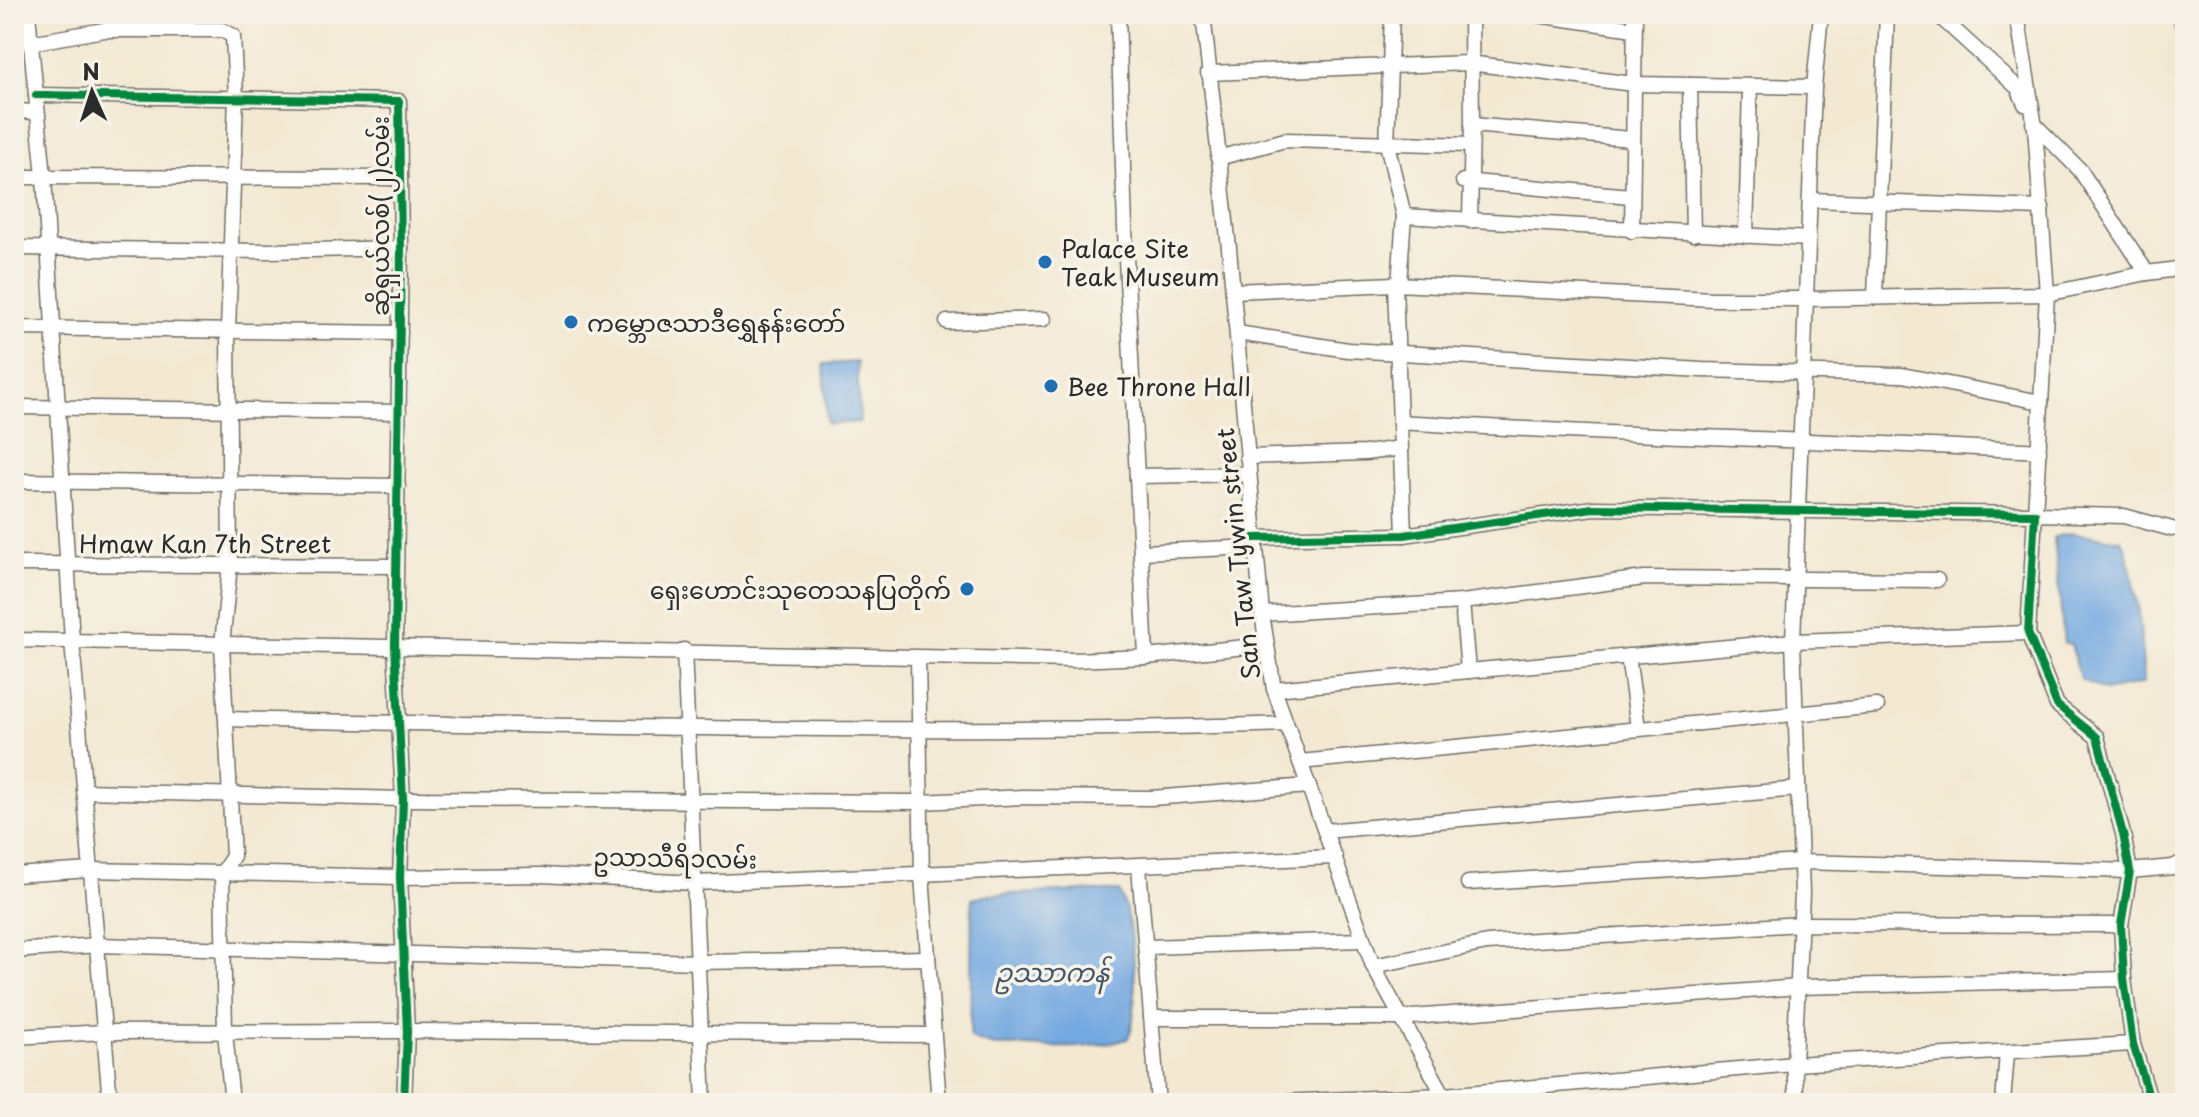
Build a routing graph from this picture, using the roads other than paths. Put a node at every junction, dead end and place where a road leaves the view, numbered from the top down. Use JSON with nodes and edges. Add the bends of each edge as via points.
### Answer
{"nodes":[{"id":1,"x":1118,"y":14,"type":"edge"},
{"id":2,"x":1203,"y":14,"type":"edge"},
{"id":3,"x":1392,"y":14,"type":"edge"},
{"id":4,"x":1471,"y":14,"type":"edge"},
{"id":5,"x":1531,"y":14,"type":"edge"},
{"id":6,"x":1821,"y":14,"type":"edge"},
{"id":7,"x":1887,"y":14,"type":"edge"},
{"id":8,"x":1937,"y":14,"type":"edge"},
{"id":9,"x":2017,"y":14,"type":"edge"},
{"id":10,"x":28,"y":20,"type":"edge"},
{"id":11,"x":14,"y":21,"type":"edge"},
{"id":12,"x":1635,"y":21,"type":"edge"},
{"id":13,"x":30,"y":43,"type":"junction"},
{"id":14,"x":1469,"y":63,"type":"junction"},
{"id":15,"x":1392,"y":69,"type":"junction"},
{"id":16,"x":1208,"y":73,"type":"junction"},
{"id":17,"x":1633,"y":84,"type":"junction"},
{"id":18,"x":1690,"y":85,"type":"junction"},
{"id":19,"x":1750,"y":86,"type":"junction"},
{"id":20,"x":1814,"y":87,"type":"junction"},
{"id":21,"x":36,"y":95,"type":"junction"},
{"id":22,"x":236,"y":97,"type":"junction"},
{"id":23,"x":14,"y":111,"type":"edge"},
{"id":24,"x":37,"y":112,"type":"junction"},
{"id":25,"x":1472,"y":125,"type":"junction"},
{"id":26,"x":2035,"y":127,"type":"junction"},
{"id":27,"x":1631,"y":139,"type":"junction"},
{"id":28,"x":1387,"y":144,"type":"junction"},
{"id":29,"x":1471,"y":145,"type":"junction"},
{"id":30,"x":1218,"y":158,"type":"junction"},
{"id":31,"x":44,"y":176,"type":"junction"},
{"id":32,"x":14,"y":177,"type":"edge"},
{"id":33,"x":233,"y":177,"type":"junction"},
{"id":34,"x":400,"y":178,"type":"junction"},
{"id":35,"x":1466,"y":181,"type":"junction"},
{"id":36,"x":1631,"y":196,"type":"junction"},
{"id":37,"x":1810,"y":200,"type":"junction"},
{"id":38,"x":1878,"y":202,"type":"junction"},
{"id":39,"x":2042,"y":208,"type":"junction"},
{"id":40,"x":1404,"y":216,"type":"junction"},
{"id":41,"x":1470,"y":221,"type":"junction"},
{"id":42,"x":1632,"y":231,"type":"junction"},
{"id":43,"x":1693,"y":234,"type":"junction"},
{"id":44,"x":1746,"y":236,"type":"junction"},
{"id":45,"x":1809,"y":239,"type":"junction"},
{"id":46,"x":14,"y":248,"type":"edge"},
{"id":47,"x":48,"y":248,"type":"junction"},
{"id":48,"x":401,"y":248,"type":"junction"},
{"id":49,"x":233,"y":251,"type":"junction"},
{"id":50,"x":2185,"y":268,"type":"edge"},
{"id":51,"x":2147,"y":273,"type":"junction"},
{"id":52,"x":1397,"y":284,"type":"junction"},
{"id":53,"x":1233,"y":291,"type":"junction"},
{"id":54,"x":2047,"y":294,"type":"junction"},
{"id":55,"x":1875,"y":296,"type":"junction"},
{"id":56,"x":1807,"y":299,"type":"junction"},
{"id":57,"x":1044,"y":319,"type":"dead end"},
{"id":58,"x":947,"y":322,"type":"dead end"},
{"id":59,"x":14,"y":328,"type":"edge"},
{"id":60,"x":52,"y":329,"type":"junction"},
{"id":61,"x":228,"y":331,"type":"junction"},
{"id":62,"x":400,"y":333,"type":"junction"},
{"id":63,"x":1237,"y":333,"type":"junction"},
{"id":64,"x":1395,"y":351,"type":"junction"},
{"id":65,"x":1805,"y":372,"type":"junction"},
{"id":66,"x":2041,"y":402,"type":"junction"},
{"id":67,"x":14,"y":407,"type":"edge"},
{"id":68,"x":55,"y":407,"type":"junction"},
{"id":69,"x":228,"y":409,"type":"junction"},
{"id":70,"x":399,"y":412,"type":"junction"},
{"id":71,"x":1401,"y":422,"type":"junction"},
{"id":72,"x":1803,"y":439,"type":"junction"},
{"id":73,"x":1401,"y":448,"type":"junction"},
{"id":74,"x":2039,"y":451,"type":"junction"},
{"id":75,"x":1247,"y":457,"type":"junction"},
{"id":76,"x":1249,"y":474,"type":"junction"},
{"id":77,"x":1137,"y":476,"type":"junction"},
{"id":78,"x":14,"y":481,"type":"edge"},
{"id":79,"x":62,"y":481,"type":"junction"},
{"id":80,"x":231,"y":483,"type":"junction"},
{"id":81,"x":398,"y":486,"type":"junction"},
{"id":82,"x":1800,"y":509,"type":"junction"},
{"id":83,"x":2035,"y":514,"type":"junction"},
{"id":84,"x":2172,"y":529,"type":"dead end"},
{"id":85,"x":1404,"y":535,"type":"junction"},
{"id":86,"x":1255,"y":542,"type":"junction"},
{"id":87,"x":1141,"y":552,"type":"junction"},
{"id":88,"x":14,"y":564,"type":"edge"},
{"id":89,"x":66,"y":565,"type":"junction"},
{"id":90,"x":230,"y":565,"type":"junction"},
{"id":91,"x":396,"y":566,"type":"junction"},
{"id":92,"x":1796,"y":577,"type":"junction"},
{"id":93,"x":1937,"y":580,"type":"dead end"},
{"id":94,"x":1462,"y":602,"type":"junction"},
{"id":95,"x":1262,"y":614,"type":"junction"},
{"id":96,"x":2028,"y":633,"type":"junction"},
{"id":97,"x":14,"y":640,"type":"edge"},
{"id":98,"x":72,"y":641,"type":"junction"},
{"id":99,"x":1793,"y":641,"type":"junction"},
{"id":100,"x":222,"y":645,"type":"junction"},
{"id":101,"x":1266,"y":645,"type":"junction"},
{"id":102,"x":395,"y":646,"type":"junction"},
{"id":103,"x":684,"y":650,"type":"junction"},
{"id":104,"x":1628,"y":656,"type":"junction"},
{"id":105,"x":1146,"y":657,"type":"junction"},
{"id":106,"x":918,"y":659,"type":"junction"},
{"id":107,"x":1468,"y":671,"type":"junction"},
{"id":108,"x":1274,"y":689,"type":"junction"},
{"id":109,"x":1877,"y":706,"type":"dead end"},
{"id":110,"x":1794,"y":713,"type":"junction"},
{"id":111,"x":227,"y":719,"type":"junction"},
{"id":112,"x":397,"y":721,"type":"junction"},
{"id":113,"x":1286,"y":724,"type":"junction"},
{"id":114,"x":1638,"y":728,"type":"junction"},
{"id":115,"x":687,"y":729,"type":"junction"},
{"id":116,"x":918,"y":729,"type":"junction"},
{"id":117,"x":1300,"y":762,"type":"junction"},
{"id":118,"x":1309,"y":786,"type":"junction"},
{"id":119,"x":1798,"y":789,"type":"junction"},
{"id":120,"x":84,"y":791,"type":"junction"},
{"id":121,"x":231,"y":794,"type":"junction"},
{"id":122,"x":403,"y":799,"type":"junction"},
{"id":123,"x":691,"y":799,"type":"junction"},
{"id":124,"x":921,"y":802,"type":"junction"},
{"id":125,"x":1325,"y":831,"type":"junction"},
{"id":126,"x":1335,"y":857,"type":"junction"},
{"id":127,"x":2185,"y":861,"type":"edge"},
{"id":128,"x":1800,"y":862,"type":"junction"},
{"id":129,"x":1139,"y":867,"type":"junction"},
{"id":130,"x":91,"y":870,"type":"junction"},
{"id":131,"x":2130,"y":871,"type":"junction"},
{"id":132,"x":222,"y":873,"type":"junction"},
{"id":133,"x":14,"y":875,"type":"edge"},
{"id":134,"x":922,"y":876,"type":"junction"},
{"id":135,"x":400,"y":877,"type":"junction"},
{"id":136,"x":695,"y":883,"type":"junction"},
{"id":137,"x":1468,"y":883,"type":"dead end"},
{"id":138,"x":1801,"y":924,"type":"junction"},
{"id":139,"x":2121,"y":925,"type":"junction"},
{"id":140,"x":1362,"y":940,"type":"junction"},
{"id":141,"x":98,"y":945,"type":"junction"},
{"id":142,"x":1147,"y":947,"type":"junction"},
{"id":143,"x":14,"y":951,"type":"edge"},
{"id":144,"x":223,"y":951,"type":"junction"},
{"id":145,"x":405,"y":955,"type":"junction"},
{"id":146,"x":928,"y":958,"type":"junction"},
{"id":147,"x":699,"y":962,"type":"junction"},
{"id":148,"x":1373,"y":966,"type":"junction"},
{"id":149,"x":2124,"y":979,"type":"junction"},
{"id":150,"x":1798,"y":987,"type":"junction"},
{"id":151,"x":1151,"y":1018,"type":"junction"},
{"id":152,"x":1399,"y":1018,"type":"junction"},
{"id":153,"x":407,"y":1031,"type":"junction"},
{"id":154,"x":105,"y":1032,"type":"junction"},
{"id":155,"x":225,"y":1032,"type":"junction"},
{"id":156,"x":702,"y":1034,"type":"junction"},
{"id":157,"x":932,"y":1035,"type":"junction"},
{"id":158,"x":14,"y":1037,"type":"edge"},
{"id":159,"x":2133,"y":1044,"type":"junction"},
{"id":160,"x":2007,"y":1053,"type":"junction"},
{"id":161,"x":1794,"y":1064,"type":"junction"},
{"id":162,"x":1446,"y":1099,"type":"edge"},
{"id":163,"x":110,"y":1102,"type":"edge"},
{"id":164,"x":95,"y":1103,"type":"edge"},
{"id":165,"x":146,"y":1103,"type":"edge"},
{"id":166,"x":232,"y":1103,"type":"edge"},
{"id":167,"x":404,"y":1103,"type":"edge"},
{"id":168,"x":704,"y":1103,"type":"edge"},
{"id":169,"x":939,"y":1103,"type":"edge"},
{"id":170,"x":1158,"y":1103,"type":"edge"},
{"id":171,"x":1256,"y":1103,"type":"edge"},
{"id":172,"x":1797,"y":1103,"type":"edge"},
{"id":173,"x":2003,"y":1103,"type":"edge"},
{"id":174,"x":2151,"y":1103,"type":"edge"}],
"edges":[{"from":1,"to":77,"type":"street"},
{"from":2,"to":16,"type":"street","name":"San Taw Tywin street"},
{"from":3,"to":15,"type":"street"},
{"from":4,"to":14,"type":"street"},
{"from":5,"to":12,"type":"street"},
{"from":6,"to":20,"type":"street"},
{"from":7,"to":38,"type":"street"},
{"from":8,"to":26,"type":"street","via":[[2020,91]]},
{"from":9,"to":26,"type":"street"},
{"from":10,"to":11,"type":"street"},
{"from":10,"to":13,"type":"street"},
{"from":12,"to":17,"type":"street"},
{"from":13,"to":21,"type":"street"},
{"from":13,"to":22,"type":"street","via":[[104,30],[230,32]]},
{"from":14,"to":15,"type":"street"},
{"from":14,"to":17,"type":"street"},
{"from":14,"to":25,"type":"street"},
{"from":15,"to":16,"type":"street"},
{"from":15,"to":28,"type":"street"},
{"from":16,"to":30,"type":"street","name":"San Taw Tywin street"},
{"from":17,"to":18,"type":"street"},
{"from":17,"to":27,"type":"street"},
{"from":18,"to":19,"type":"street"},
{"from":18,"to":43,"type":"street"},
{"from":19,"to":20,"type":"street"},
{"from":19,"to":44,"type":"street"},
{"from":20,"to":37,"type":"street"},
{"from":21,"to":22,"type":"street","name":"ဆိုရှယ်လစ်(၂)လမ်း"},
{"from":21,"to":24,"type":"street"},
{"from":22,"to":33,"type":"street"},
{"from":22,"to":34,"type":"street","name":"ဆိုရှယ်လစ်(၂)လမ်း","via":[[399,101]]},
{"from":23,"to":24,"type":"street"},
{"from":24,"to":31,"type":"street"},
{"from":25,"to":27,"type":"street"},
{"from":25,"to":29,"type":"street"},
{"from":26,"to":39,"type":"street"},
{"from":26,"to":51,"type":"street","via":[[2080,170]]},
{"from":27,"to":36,"type":"street"},
{"from":28,"to":29,"type":"street"},
{"from":28,"to":30,"type":"street","via":[[1285,140]]},
{"from":28,"to":40,"type":"street"},
{"from":29,"to":35,"type":"street"},
{"from":30,"to":53,"type":"street","name":"San Taw Tywin street"},
{"from":31,"to":32,"type":"street"},
{"from":31,"to":33,"type":"street"},
{"from":31,"to":47,"type":"street"},
{"from":33,"to":34,"type":"street"},
{"from":33,"to":49,"type":"street"},
{"from":34,"to":48,"type":"street","name":"ဆိုရှယ်လစ်(၂)လမ်း"},
{"from":35,"to":36,"type":"street"},
{"from":35,"to":41,"type":"street"},
{"from":36,"to":42,"type":"street"},
{"from":37,"to":38,"type":"street"},
{"from":37,"to":45,"type":"street"},
{"from":38,"to":39,"type":"street"},
{"from":38,"to":55,"type":"street"},
{"from":39,"to":54,"type":"street"},
{"from":40,"to":41,"type":"street"},
{"from":40,"to":52,"type":"street"},
{"from":41,"to":42,"type":"street"},
{"from":42,"to":43,"type":"street"},
{"from":43,"to":44,"type":"street"},
{"from":44,"to":45,"type":"street"},
{"from":45,"to":56,"type":"street"},
{"from":46,"to":47,"type":"street"},
{"from":47,"to":49,"type":"street"},
{"from":47,"to":60,"type":"street"},
{"from":48,"to":49,"type":"street"},
{"from":48,"to":62,"type":"street","name":"ဆိုရှယ်လစ်(၂)လမ်း"},
{"from":49,"to":61,"type":"street"},
{"from":50,"to":51,"type":"street"},
{"from":51,"to":54,"type":"street"},
{"from":52,"to":53,"type":"street"},
{"from":52,"to":56,"type":"street"},
{"from":52,"to":64,"type":"street"},
{"from":53,"to":63,"type":"street","name":"San Taw Tywin street"},
{"from":54,"to":55,"type":"street"},
{"from":54,"to":66,"type":"street"},
{"from":55,"to":56,"type":"street"},
{"from":56,"to":65,"type":"street"},
{"from":57,"to":58,"type":"street"},
{"from":59,"to":60,"type":"street"},
{"from":60,"to":61,"type":"street"},
{"from":60,"to":68,"type":"street"},
{"from":61,"to":62,"type":"street"},
{"from":61,"to":69,"type":"street"},
{"from":62,"to":70,"type":"street","name":"ဆိုရှယ်လစ်(၂)လမ်း"},
{"from":63,"to":64,"type":"street","via":[[1348,350]]},
{"from":63,"to":75,"type":"street","name":"San Taw Tywin street"},
{"from":64,"to":65,"type":"street"},
{"from":64,"to":71,"type":"street"},
{"from":65,"to":66,"type":"street","via":[[1902,375]]},
{"from":65,"to":72,"type":"street"},
{"from":66,"to":74,"type":"street"},
{"from":67,"to":68,"type":"street"},
{"from":68,"to":69,"type":"street"},
{"from":68,"to":79,"type":"street"},
{"from":69,"to":70,"type":"street"},
{"from":69,"to":80,"type":"street"},
{"from":70,"to":81,"type":"street","name":"ဆိုရှယ်လစ်(၂)လမ်း"},
{"from":71,"to":72,"type":"street","via":[[1620,436]]},
{"from":71,"to":73,"type":"street"},
{"from":72,"to":74,"type":"street"},
{"from":72,"to":82,"type":"street"},
{"from":73,"to":75,"type":"street"},
{"from":73,"to":85,"type":"street"},
{"from":74,"to":83,"type":"street"},
{"from":75,"to":76,"type":"street","name":"San Taw Tywin street"},
{"from":76,"to":77,"type":"street"},
{"from":76,"to":86,"type":"street","name":"San Taw Tywin street"},
{"from":77,"to":87,"type":"street"},
{"from":78,"to":79,"type":"street"},
{"from":79,"to":80,"type":"street"},
{"from":79,"to":89,"type":"street"},
{"from":80,"to":81,"type":"street"},
{"from":80,"to":90,"type":"street"},
{"from":81,"to":91,"type":"street","name":"ဆိုရှယ်လစ်(၂)လမ်း"},
{"from":82,"to":83,"type":"street"},
{"from":82,"to":85,"type":"street","via":[[1593,508]]},
{"from":82,"to":92,"type":"street"},
{"from":83,"to":84,"type":"street","via":[[2124,516]]},
{"from":83,"to":96,"type":"street"},
{"from":85,"to":86,"type":"street"},
{"from":86,"to":87,"type":"street"},
{"from":86,"to":95,"type":"street","name":"San Taw Tywin street"},
{"from":87,"to":105,"type":"street"},
{"from":88,"to":89,"type":"street","name":"Hmaw Kan 7th Street"},
{"from":89,"to":90,"type":"street","name":"Hmaw Kan 7th Street"},
{"from":89,"to":98,"type":"street"},
{"from":90,"to":91,"type":"street","name":"Hmaw Kan 7th Street"},
{"from":90,"to":100,"type":"street"},
{"from":91,"to":102,"type":"street","name":"ဆိုရှယ်လစ်(၂)လမ်း"},
{"from":92,"to":93,"type":"street"},
{"from":92,"to":94,"type":"street","via":[[1644,578]]},
{"from":92,"to":99,"type":"street"},
{"from":94,"to":95,"type":"street"},
{"from":94,"to":107,"type":"street"},
{"from":95,"to":101,"type":"street","name":"San Taw Tywin street"},
{"from":96,"to":99,"type":"street"},
{"from":96,"to":131,"type":"street","via":[[2057,705],[2097,737]]},
{"from":97,"to":98,"type":"street"},
{"from":98,"to":100,"type":"street"},
{"from":98,"to":120,"type":"street"},
{"from":99,"to":104,"type":"street"},
{"from":99,"to":110,"type":"street"},
{"from":100,"to":102,"type":"street"},
{"from":100,"to":111,"type":"street"},
{"from":101,"to":105,"type":"street"},
{"from":101,"to":108,"type":"street","name":"San Taw Tywin street"},
{"from":102,"to":103,"type":"street"},
{"from":102,"to":112,"type":"street","name":"ဆိုရှယ်လစ်(၂)လမ်း"},
{"from":103,"to":106,"type":"street"},
{"from":103,"to":115,"type":"street"},
{"from":104,"to":107,"type":"street"},
{"from":104,"to":114,"type":"street"},
{"from":105,"to":106,"type":"street"},
{"from":106,"to":116,"type":"street"},
{"from":107,"to":108,"type":"street"},
{"from":108,"to":113,"type":"street","name":"San Taw Tywin street"},
{"from":109,"to":110,"type":"street"},
{"from":110,"to":114,"type":"street"},
{"from":110,"to":119,"type":"street"},
{"from":111,"to":112,"type":"street"},
{"from":111,"to":121,"type":"street"},
{"from":112,"to":115,"type":"street"},
{"from":112,"to":122,"type":"street","name":"ဆိုရှယ်လစ်(၂)လမ်း"},
{"from":113,"to":116,"type":"street"},
{"from":113,"to":117,"type":"street","name":"San Taw Tywin street"},
{"from":114,"to":117,"type":"street"},
{"from":115,"to":116,"type":"street"},
{"from":115,"to":123,"type":"street"},
{"from":116,"to":124,"type":"street"},
{"from":117,"to":118,"type":"street","name":"San Taw Tywin street"},
{"from":118,"to":124,"type":"street","via":[[1151,798]]},
{"from":118,"to":125,"type":"street","name":"San Taw Tywin street"},
{"from":119,"to":125,"type":"street"},
{"from":119,"to":128,"type":"street"},
{"from":120,"to":121,"type":"street"},
{"from":120,"to":130,"type":"street"},
{"from":121,"to":122,"type":"street"},
{"from":121,"to":132,"type":"street","via":[[233,856]]},
{"from":122,"to":123,"type":"street"},
{"from":122,"to":135,"type":"street","name":"ဆိုရှယ်လစ်(၂)လမ်း"},
{"from":123,"to":124,"type":"street"},
{"from":123,"to":136,"type":"street"},
{"from":124,"to":134,"type":"street"},
{"from":125,"to":126,"type":"street","name":"San Taw Tywin street"},
{"from":126,"to":129,"type":"street","name":"ဥသာသီရိ၁လမ်း"},
{"from":126,"to":140,"type":"street","name":"San Taw Tywin street"},
{"from":127,"to":131,"type":"street"},
{"from":128,"to":131,"type":"street"},
{"from":128,"to":137,"type":"street"},
{"from":128,"to":138,"type":"street"},
{"from":129,"to":134,"type":"street","name":"ဥသာသီရိ၁လမ်း"},
{"from":129,"to":142,"type":"street"},
{"from":130,"to":132,"type":"street","name":"ဥသာသီရိ၁လမ်း"},
{"from":130,"to":133,"type":"street","name":"ဥသာသီရိ၁လမ်း"},
{"from":130,"to":141,"type":"street"},
{"from":131,"to":139,"type":"street"},
{"from":132,"to":135,"type":"street","name":"ဥသာသီရိ၁လမ်း"},
{"from":132,"to":144,"type":"street"},
{"from":134,"to":136,"type":"street","name":"ဥသာသီရိ၁လမ်း"},
{"from":134,"to":146,"type":"street"},
{"from":135,"to":136,"type":"street","name":"ဥသာသီရိ၁လမ်း","via":[[542,875]]},
{"from":135,"to":145,"type":"street","name":"ဆိုရှယ်လစ်(၂)လမ်း"},
{"from":136,"to":147,"type":"street"},
{"from":138,"to":139,"type":"street"},
{"from":138,"to":148,"type":"street","via":[[1487,943]]},
{"from":138,"to":150,"type":"street"},
{"from":139,"to":149,"type":"street"},
{"from":140,"to":142,"type":"street"},
{"from":140,"to":148,"type":"street","name":"San Taw Tywin street"},
{"from":141,"to":143,"type":"street"},
{"from":141,"to":144,"type":"street"},
{"from":141,"to":154,"type":"street"},
{"from":142,"to":151,"type":"street"},
{"from":144,"to":145,"type":"street"},
{"from":144,"to":155,"type":"street"},
{"from":145,"to":147,"type":"street"},
{"from":145,"to":153,"type":"street","name":"ဆိုရှယ်လစ်(၂)လမ်း"},
{"from":146,"to":147,"type":"street"},
{"from":146,"to":157,"type":"street"},
{"from":147,"to":156,"type":"street"},
{"from":148,"to":152,"type":"street","name":"San Taw Tywin street"},
{"from":149,"to":150,"type":"street"},
{"from":149,"to":159,"type":"street"},
{"from":150,"to":152,"type":"street"},
{"from":150,"to":161,"type":"street"},
{"from":151,"to":152,"type":"street"},
{"from":151,"to":170,"type":"street"},
{"from":152,"to":162,"type":"street","name":"San Taw Tywin street"},
{"from":153,"to":155,"type":"street"},
{"from":153,"to":156,"type":"street"},
{"from":153,"to":167,"type":"street","name":"ဆိုရှယ်လစ်(၂)လမ်း"},
{"from":154,"to":155,"type":"street"},
{"from":154,"to":158,"type":"street"},
{"from":154,"to":163,"type":"street"},
{"from":155,"to":166,"type":"street"},
{"from":156,"to":157,"type":"street"},
{"from":156,"to":168,"type":"street"},
{"from":157,"to":169,"type":"street"},
{"from":159,"to":160,"type":"street"},
{"from":159,"to":174,"type":"street"},
{"from":160,"to":161,"type":"street"},
{"from":160,"to":173,"type":"street"},
{"from":161,"to":162,"type":"street"},
{"from":161,"to":172,"type":"street"},
{"from":162,"to":171,"type":"street"},
{"from":163,"to":164,"type":"street"},
{"from":163,"to":165,"type":"street"}]}
